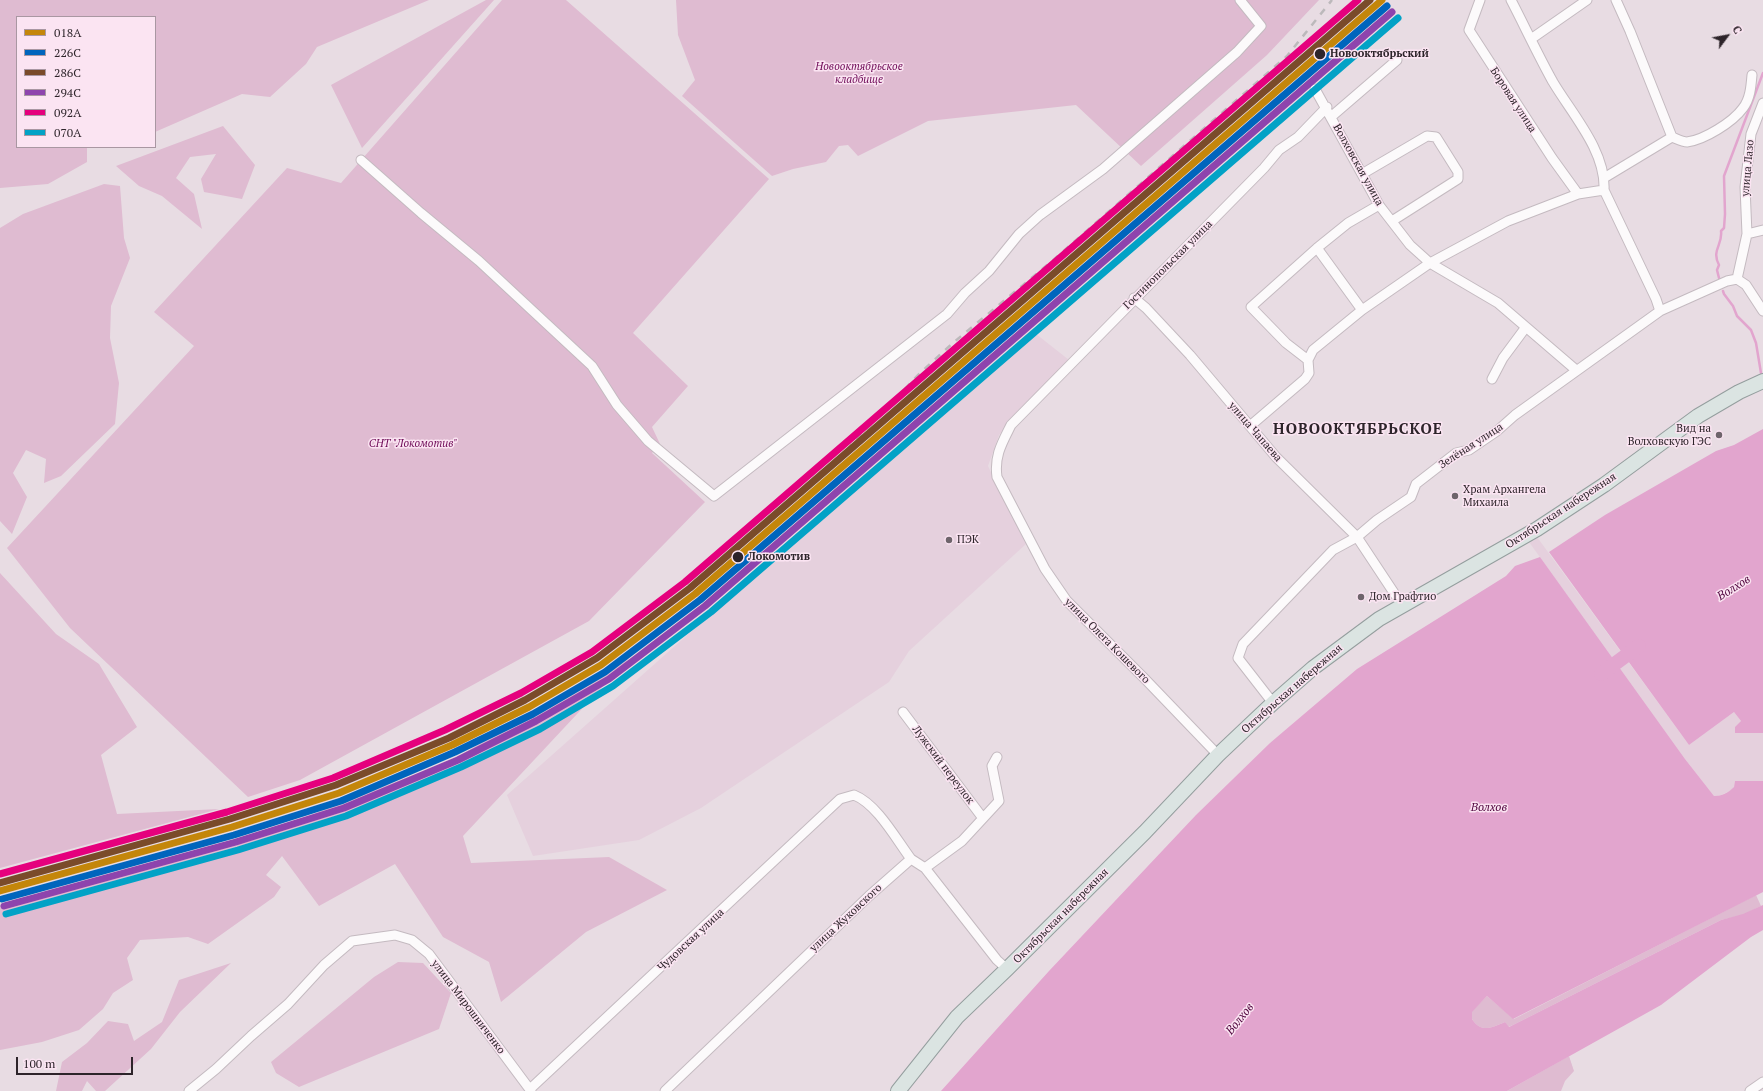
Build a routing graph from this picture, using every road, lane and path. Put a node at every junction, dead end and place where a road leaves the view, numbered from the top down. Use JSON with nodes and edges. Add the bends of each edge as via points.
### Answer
{"nodes":[{"id":1,"x":1240,"y":0,"type":"edge"},
{"id":2,"x":1480,"y":0,"type":"edge"},
{"id":3,"x":1511,"y":0,"type":"edge"},
{"id":4,"x":1587,"y":0,"type":"edge"},
{"id":5,"x":1616,"y":0,"type":"edge"},
{"id":6,"x":1531,"y":39,"type":"junction"},
{"id":7,"x":1396,"y":60,"type":"dead end"},
{"id":8,"x":1752,"y":76,"type":"dead end"},
{"id":9,"x":1316,"y":89,"type":"dead end"},
{"id":10,"x":1763,"y":103,"type":"edge"},
{"id":11,"x":1327,"y":107,"type":"junction"},
{"id":12,"x":1332,"y":116,"type":"junction"},
{"id":13,"x":1672,"y":137,"type":"junction"},
{"id":14,"x":361,"y":160,"type":"dead end"},
{"id":15,"x":1362,"y":174,"type":"junction"},
{"id":16,"x":1604,"y":178,"type":"junction"},
{"id":17,"x":1604,"y":190,"type":"junction"},
{"id":18,"x":1578,"y":194,"type":"junction"},
{"id":19,"x":1379,"y":205,"type":"junction"},
{"id":20,"x":1392,"y":221,"type":"junction"},
{"id":21,"x":1763,"y":230,"type":"edge"},
{"id":22,"x":1747,"y":234,"type":"junction"},
{"id":23,"x":1317,"y":248,"type":"junction"},
{"id":24,"x":1430,"y":263,"type":"junction"},
{"id":25,"x":1737,"y":279,"type":"junction"},
{"id":26,"x":1134,"y":298,"type":"junction"},
{"id":27,"x":1362,"y":310,"type":"junction"},
{"id":28,"x":1660,"y":311,"type":"junction"},
{"id":29,"x":1763,"y":312,"type":"edge"},
{"id":30,"x":1526,"y":327,"type":"junction"},
{"id":31,"x":1308,"y":360,"type":"junction"},
{"id":32,"x":1576,"y":370,"type":"junction"},
{"id":33,"x":1492,"y":379,"type":"dead end"},
{"id":34,"x":1763,"y":381,"type":"edge"},
{"id":35,"x":1011,"y":425,"type":"joint"},
{"id":36,"x":1250,"y":426,"type":"junction"},
{"id":37,"x":1357,"y":537,"type":"junction"},
{"id":38,"x":1402,"y":605,"type":"junction"},
{"id":39,"x":1273,"y":703,"type":"junction"},
{"id":40,"x":903,"y":712,"type":"dead end"},
{"id":41,"x":1218,"y":755,"type":"junction"},
{"id":42,"x":997,"y":757,"type":"dead end"},
{"id":43,"x":982,"y":817,"type":"junction"},
{"id":44,"x":911,"y":860,"type":"junction"},
{"id":45,"x":925,"y":868,"type":"junction"},
{"id":46,"x":1007,"y":969,"type":"junction"},
{"id":47,"x":1763,"y":1082,"type":"edge"},
{"id":48,"x":530,"y":1090,"type":"edge"},
{"id":49,"x":188,"y":1091,"type":"edge"},
{"id":50,"x":665,"y":1091,"type":"edge"},
{"id":51,"x":898,"y":1091,"type":"edge"},
{"id":52,"x":1750,"y":1091,"type":"edge"}],
"edges":[{"from":1,"to":14,"type":"street","via":[[1261,26],[1237,52],[1103,169],[1034,220],[947,314],[714,496],[648,441],[617,404],[592,366],[479,262]]},
{"from":2,"to":18,"type":"street","name":"Боровая улица","via":[[1469,30]]},
{"from":3,"to":6,"type":"street"},
{"from":4,"to":6,"type":"street"},
{"from":5,"to":13,"type":"street"},
{"from":6,"to":16,"type":"street","via":[[1592,145]]},
{"from":7,"to":12,"type":"street"},
{"from":8,"to":13,"type":"street","via":[[1750,93],[1744,108],[1735,116],[1702,139],[1686,142]]},
{"from":9,"to":11,"type":"street","name":"Волховская улица"},
{"from":10,"to":22,"type":"street","name":"улица Лазо","via":[[1751,134],[1745,187]]},
{"from":11,"to":12,"type":"street","name":"Волховская улица"},
{"from":11,"to":26,"type":"street","name":"Гостинопольская улица","via":[[1298,137],[1278,150],[1264,168]]},
{"from":12,"to":15,"type":"street","name":"Волховская улица"},
{"from":13,"to":16,"type":"street"},
{"from":15,"to":19,"type":"street","name":"Волховская улица"},
{"from":15,"to":20,"type":"street","via":[[1427,136],[1436,137],[1458,172],[1458,179]]},
{"from":16,"to":17,"type":"street"},
{"from":17,"to":18,"type":"street"},
{"from":17,"to":28,"type":"street"},
{"from":18,"to":24,"type":"street","via":[[1508,221]]},
{"from":19,"to":20,"type":"street","name":"Волховская улица"},
{"from":19,"to":23,"type":"street","via":[[1348,223]]},
{"from":20,"to":24,"type":"street","name":"Волховская улица","via":[[1410,244]]},
{"from":21,"to":22,"type":"street"},
{"from":22,"to":25,"type":"street"},
{"from":23,"to":27,"type":"street"},
{"from":23,"to":31,"type":"street","via":[[1251,307],[1286,343]]},
{"from":24,"to":27,"type":"street"},
{"from":24,"to":30,"type":"street","name":"Волховская улица","via":[[1498,303]]},
{"from":25,"to":28,"type":"street","name":"Зелёная улица"},
{"from":25,"to":29,"type":"street","via":[[1746,285]]},
{"from":26,"to":35,"type":"street","name":"Гостинопольская улица"},
{"from":26,"to":36,"type":"street","name":"улица Чапаева","via":[[1190,355]]},
{"from":27,"to":31,"type":"street","via":[[1313,350]]},
{"from":28,"to":32,"type":"street","name":"Зелёная улица"},
{"from":30,"to":32,"type":"street","name":"Волховская улица"},
{"from":30,"to":33,"type":"street","via":[[1503,358]]},
{"from":31,"to":36,"type":"street","via":[[1309,372],[1305,379]]},
{"from":32,"to":37,"type":"street","name":"Зелёная улица","via":[[1515,414],[1497,431],[1469,450],[1456,453],[1416,484],[1411,497]]},
{"from":34,"to":38,"type":"main road","name":"Октябрьская набережная","via":[[1698,416],[1604,485],[1537,529]]},
{"from":35,"to":41,"type":"street","name":"улица Олега Кошевого","via":[[997,452],[997,477],[1046,569],[1067,601]]},
{"from":36,"to":37,"type":"street","name":"улица Чапаева","via":[[1276,457]]},
{"from":37,"to":38,"type":"street","name":"улица Чапаева"},
{"from":37,"to":39,"type":"street","name":"Зелёная улица","via":[[1333,550],[1243,644],[1238,658]]},
{"from":38,"to":39,"type":"main road","name":"Октябрьская набережная","via":[[1345,643]]},
{"from":39,"to":41,"type":"main road","name":"Октябрьская набережная"},
{"from":40,"to":43,"type":"street","name":"Лужский переулок"},
{"from":41,"to":46,"type":"main road","name":"Октябрьская набережная","via":[[1145,832]]},
{"from":42,"to":43,"type":"street","via":[[992,766],[998,801]]},
{"from":43,"to":45,"type":"street","via":[[962,841]]},
{"from":44,"to":45,"type":"street"},
{"from":44,"to":48,"type":"street","name":"Чудовская улица","via":[[875,810],[862,798],[854,795],[840,799]]},
{"from":44,"to":50,"type":"street","name":"улица Жуковского","via":[[864,901]]},
{"from":45,"to":46,"type":"street","via":[[997,960]]},
{"from":46,"to":51,"type":"main road","name":"Октябрьская набережная","via":[[957,1016]]},
{"from":47,"to":52,"type":"street"},
{"from":48,"to":49,"type":"street","name":"улица Мирошниченко","via":[[429,954],[412,940],[395,935],[352,941],[324,965],[288,1004]]}]}
